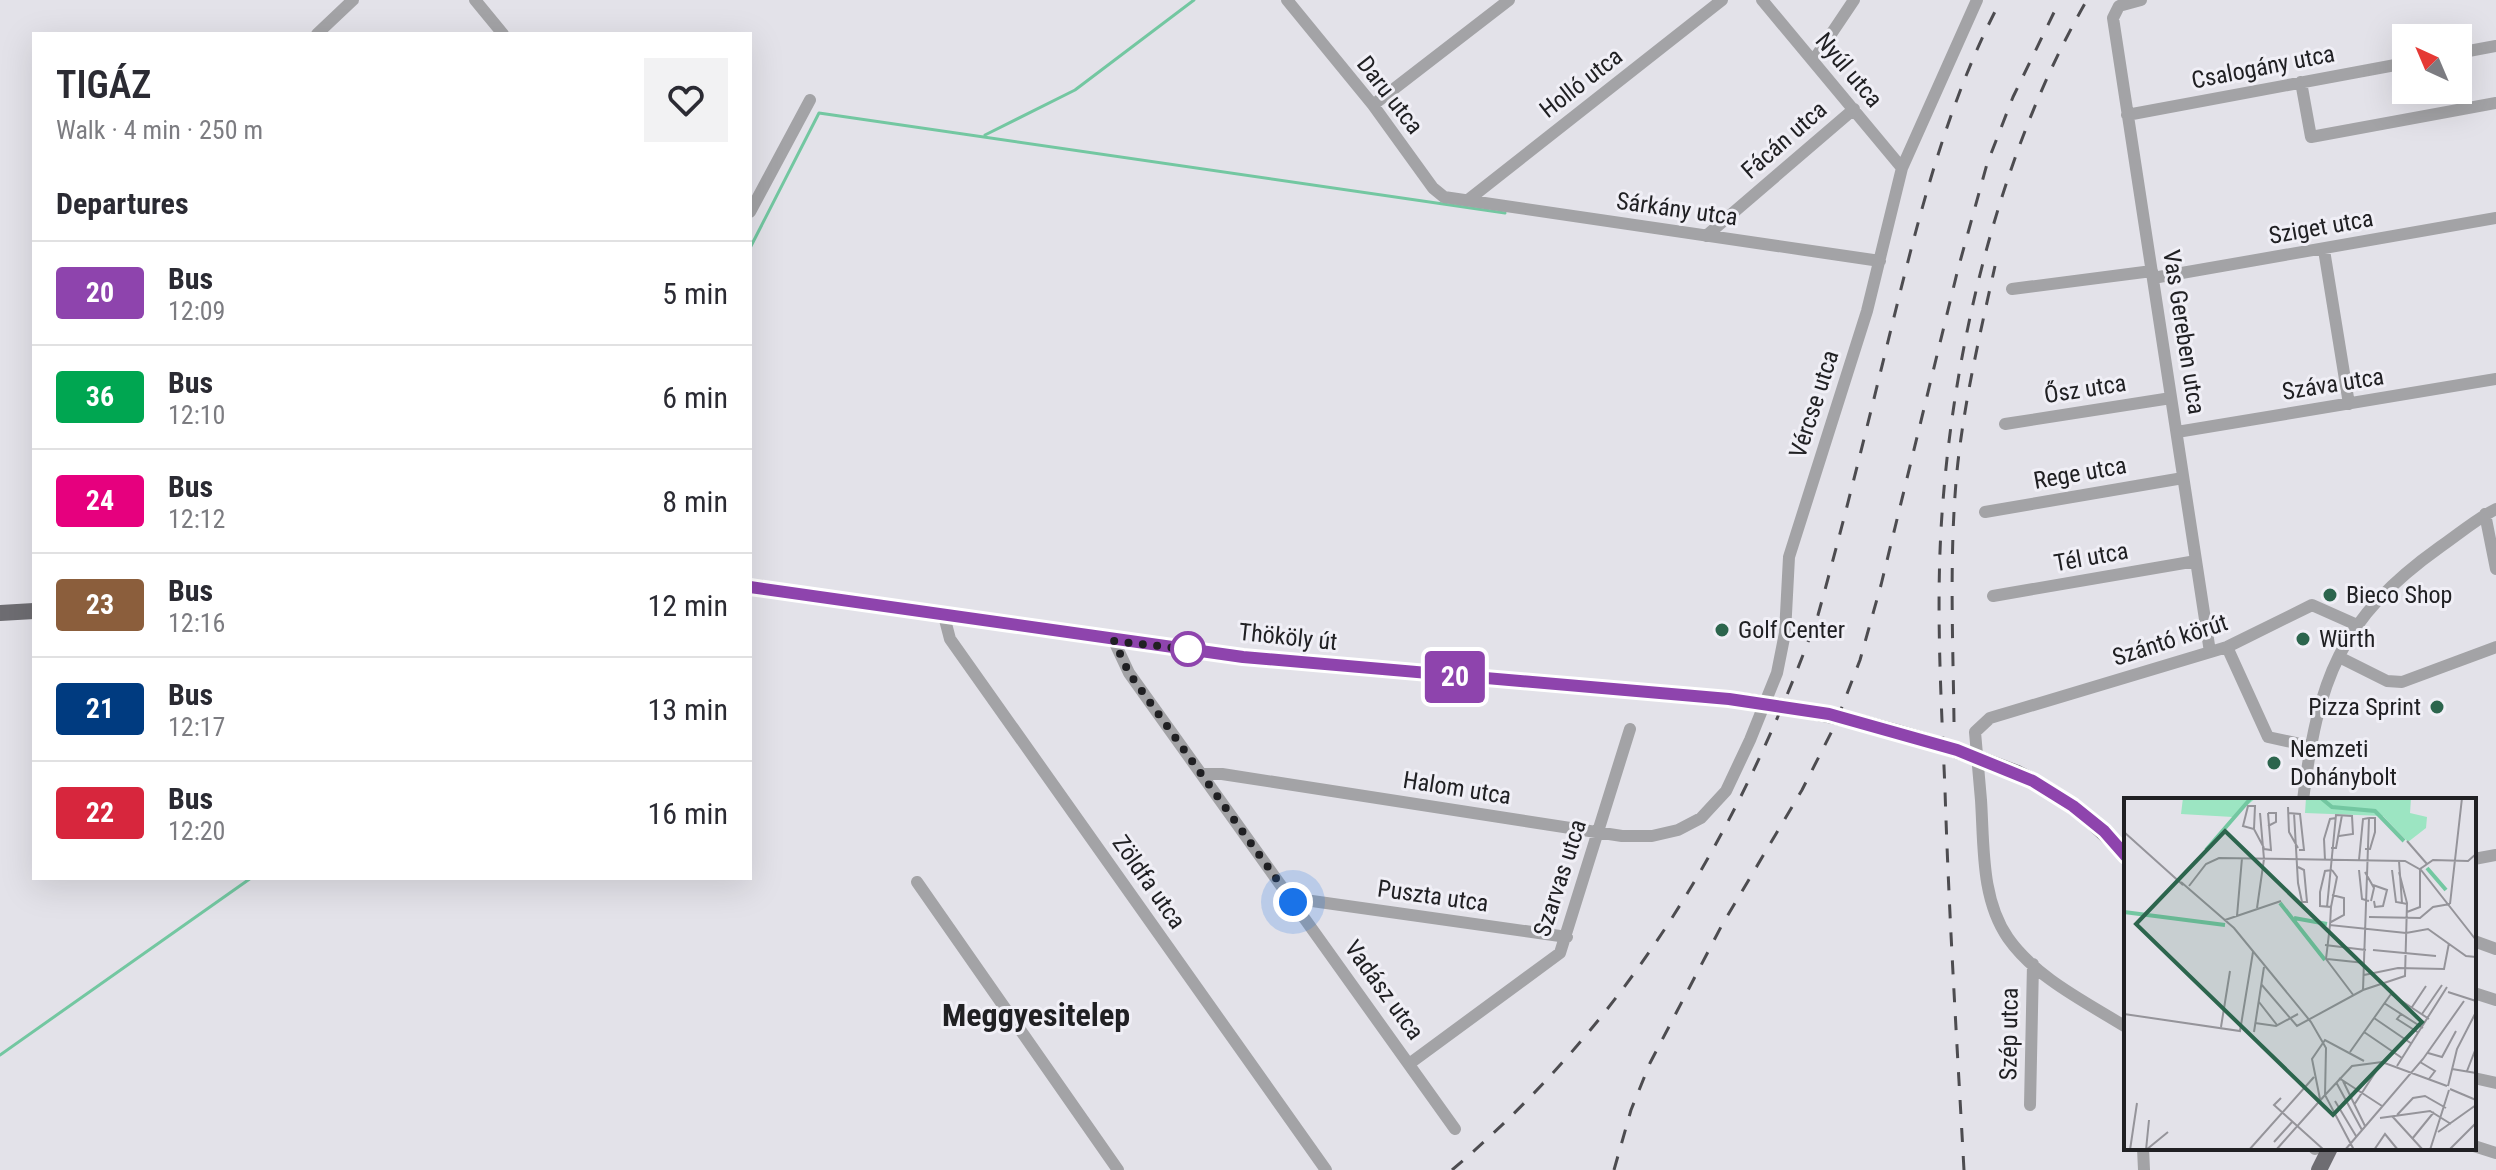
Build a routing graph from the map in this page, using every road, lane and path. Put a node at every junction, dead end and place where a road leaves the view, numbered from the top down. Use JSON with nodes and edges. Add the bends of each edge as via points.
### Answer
{"nodes":[{"id":1,"x":353,"y":0,"type":"edge"},
{"id":2,"x":475,"y":0,"type":"edge"},
{"id":3,"x":1288,"y":0,"type":"edge"},
{"id":4,"x":1509,"y":0,"type":"edge"},
{"id":5,"x":1722,"y":0,"type":"edge"},
{"id":6,"x":1762,"y":0,"type":"edge"},
{"id":7,"x":1854,"y":0,"type":"edge"},
{"id":8,"x":1977,"y":0,"type":"edge"},
{"id":9,"x":2141,"y":0,"type":"edge"},
{"id":10,"x":319,"y":32,"type":"edge"},
{"id":11,"x":501,"y":32,"type":"edge"},
{"id":12,"x":2496,"y":46,"type":"edge"},
{"id":13,"x":2472,"y":50,"type":"edge"},
{"id":14,"x":1813,"y":61,"type":"junction"},
{"id":15,"x":2392,"y":66,"type":"edge"},
{"id":16,"x":2301,"y":82,"type":"junction"},
{"id":17,"x":810,"y":100,"type":"dead end"},
{"id":18,"x":2496,"y":103,"type":"edge"},
{"id":19,"x":1373,"y":105,"type":"junction"},
{"id":20,"x":1854,"y":109,"type":"junction"},
{"id":21,"x":2127,"y":115,"type":"junction"},
{"id":22,"x":1902,"y":168,"type":"junction"},
{"id":23,"x":1468,"y":200,"type":"junction"},
{"id":24,"x":752,"y":208,"type":"edge"},
{"id":25,"x":2496,"y":218,"type":"edge"},
{"id":26,"x":1706,"y":236,"type":"junction"},
{"id":27,"x":2324,"y":250,"type":"junction"},
{"id":28,"x":1880,"y":261,"type":"junction"},
{"id":29,"x":2153,"y":275,"type":"junction"},
{"id":30,"x":2012,"y":289,"type":"dead end"},
{"id":31,"x":2496,"y":379,"type":"edge"},
{"id":32,"x":2171,"y":398,"type":"junction"},
{"id":33,"x":2349,"y":404,"type":"junction"},
{"id":34,"x":2005,"y":424,"type":"dead end"},
{"id":35,"x":2177,"y":432,"type":"junction"},
{"id":36,"x":2183,"y":478,"type":"junction"},
{"id":37,"x":1985,"y":512,"type":"dead end"},
{"id":38,"x":2491,"y":512,"type":"edge"},
{"id":39,"x":2196,"y":561,"type":"junction"},
{"id":40,"x":2496,"y":569,"type":"edge"},
{"id":41,"x":752,"y":587,"type":"edge"},
{"id":42,"x":1993,"y":596,"type":"dead end"},
{"id":43,"x":32,"y":612,"type":"edge"},
{"id":44,"x":0,"y":613,"type":"edge"},
{"id":45,"x":944,"y":616,"type":"junction"},
{"id":46,"x":2357,"y":625,"type":"junction"},
{"id":47,"x":1114,"y":641,"type":"junction"},
{"id":48,"x":2227,"y":647,"type":"junction"},
{"id":49,"x":2496,"y":647,"type":"edge"},
{"id":50,"x":2210,"y":652,"type":"junction"},
{"id":51,"x":2339,"y":657,"type":"junction"},
{"id":52,"x":1630,"y":729,"type":"dead end"},
{"id":53,"x":2310,"y":746,"type":"junction"},
{"id":54,"x":1203,"y":774,"type":"junction"},
{"id":55,"x":2303,"y":798,"type":"edge"},
{"id":56,"x":1701,"y":818,"type":"joint"},
{"id":57,"x":1598,"y":832,"type":"junction"},
{"id":58,"x":2124,"y":854,"type":"edge"},
{"id":59,"x":2496,"y":855,"type":"edge"},
{"id":60,"x":2476,"y":859,"type":"edge"},
{"id":61,"x":917,"y":882,"type":"dead end"},
{"id":62,"x":1293,"y":902,"type":"junction"},
{"id":63,"x":1567,"y":937,"type":"junction"},
{"id":64,"x":2476,"y":942,"type":"edge"},
{"id":65,"x":2496,"y":949,"type":"edge"},
{"id":66,"x":2033,"y":964,"type":"junction"},
{"id":67,"x":2476,"y":994,"type":"edge"},
{"id":68,"x":2496,"y":1000,"type":"edge"},
{"id":69,"x":2124,"y":1026,"type":"edge"},
{"id":70,"x":1409,"y":1064,"type":"junction"},
{"id":71,"x":2476,"y":1078,"type":"edge"},
{"id":72,"x":2496,"y":1083,"type":"edge"},
{"id":73,"x":2030,"y":1105,"type":"dead end"},
{"id":74,"x":1455,"y":1129,"type":"dead end"},
{"id":75,"x":2476,"y":1147,"type":"edge"},
{"id":76,"x":2143,"y":1150,"type":"edge"},
{"id":77,"x":2315,"y":1150,"type":"edge"},
{"id":78,"x":2329,"y":1150,"type":"edge"},
{"id":79,"x":2496,"y":1153,"type":"edge"},
{"id":80,"x":1118,"y":1170,"type":"edge"},
{"id":81,"x":1326,"y":1170,"type":"edge"},
{"id":82,"x":2144,"y":1170,"type":"edge"},
{"id":83,"x":2319,"y":1170,"type":"edge"}],
"edges":[{"from":1,"to":10,"type":"street"},
{"from":2,"to":11,"type":"street"},
{"from":3,"to":19,"type":"street","name":"Daru utca"},
{"from":4,"to":19,"type":"street"},
{"from":5,"to":23,"type":"street","name":"Holló utca"},
{"from":6,"to":14,"type":"street","name":"Nyúl utca"},
{"from":7,"to":14,"type":"street"},
{"from":8,"to":22,"type":"street","name":"Vércse utca"},
{"from":9,"to":21,"type":"street","name":"Vas Gereben utca","via":[[2119,6],[2113,18]]},
{"from":12,"to":13,"type":"street"},
{"from":14,"to":20,"type":"street","name":"Nyúl utca"},
{"from":15,"to":16,"type":"street","name":"Csalogány utca"},
{"from":16,"to":18,"type":"street","via":[[2311,137]]},
{"from":16,"to":21,"type":"street","name":"Csalogány utca"},
{"from":17,"to":24,"type":"street"},
{"from":19,"to":23,"type":"street","name":"Daru utca","via":[[1433,188],[1444,197]]},
{"from":20,"to":22,"type":"street","name":"Nyúl utca"},
{"from":20,"to":26,"type":"street","name":"Fácán utca"},
{"from":21,"to":29,"type":"street","name":"Vas Gereben utca"},
{"from":22,"to":28,"type":"street","name":"Vércse utca"},
{"from":23,"to":26,"type":"street","name":"Sárkány utca"},
{"from":25,"to":27,"type":"street","name":"Sziget utca"},
{"from":26,"to":28,"type":"street","name":"Sárkány utca"},
{"from":27,"to":29,"type":"street","name":"Sziget utca"},
{"from":27,"to":33,"type":"street"},
{"from":28,"to":56,"type":"street","name":"Vércse utca","via":[[1789,557],[1777,673],[1726,791]]},
{"from":29,"to":30,"type":"street","name":"Sziget utca"},
{"from":29,"to":32,"type":"street","name":"Vas Gereben utca"},
{"from":31,"to":33,"type":"street","name":"Száva utca"},
{"from":32,"to":34,"type":"street","name":"Ősz utca"},
{"from":32,"to":35,"type":"street","name":"Vas Gereben utca"},
{"from":33,"to":35,"type":"street","name":"Száva utca"},
{"from":35,"to":36,"type":"street","name":"Vas Gereben utca"},
{"from":36,"to":37,"type":"street","name":"Rege utca"},
{"from":36,"to":39,"type":"street","name":"Vas Gereben utca"},
{"from":38,"to":40,"type":"street"},
{"from":38,"to":46,"type":"street","via":[[2399,578]]},
{"from":39,"to":42,"type":"street","name":"Tél utca"},
{"from":39,"to":50,"type":"street","name":"Vas Gereben utca"},
{"from":41,"to":45,"type":"main road","name":"Thököly út"},
{"from":43,"to":44,"type":"main road"},
{"from":45,"to":47,"type":"main road","name":"Thököly út"},
{"from":45,"to":81,"type":"street","name":"Zöldfa utca","via":[[950,639]]},
{"from":46,"to":48,"type":"street","name":"Szántó körút","via":[[2312,605]]},
{"from":46,"to":51,"type":"street"},
{"from":47,"to":54,"type":"street","name":"Vadász utca","via":[[1129,673]]},
{"from":47,"to":58,"type":"main road","name":"Thököly út","bridge":true,"via":[[1405,673],[1729,699],[1829,714],[2017,773],[2065,799]]},
{"from":48,"to":50,"type":"street","name":"Szántó körút"},
{"from":48,"to":53,"type":"street","via":[[2268,737]]},
{"from":49,"to":51,"type":"street","via":[[2402,682],[2387,681]]},
{"from":50,"to":66,"type":"street","name":"Szántó körút","via":[[1990,718],[1975,732],[1987,886],[2008,938]]},
{"from":51,"to":53,"type":"street"},
{"from":52,"to":57,"type":"street","name":"Szarvas utca"},
{"from":53,"to":55,"type":"street"},
{"from":54,"to":57,"type":"street","name":"Halom utca"},
{"from":54,"to":62,"type":"street","name":"Vadász utca"},
{"from":56,"to":57,"type":"street","name":"Halom utca","via":[[1652,836]]},
{"from":57,"to":63,"type":"street","name":"Szarvas utca"},
{"from":59,"to":60,"type":"street"},
{"from":61,"to":80,"type":"street"},
{"from":62,"to":63,"type":"street","name":"Puszta utca"},
{"from":62,"to":70,"type":"street","name":"Vadász utca"},
{"from":63,"to":70,"type":"street","name":"Szarvas utca","via":[[1560,953]]},
{"from":64,"to":65,"type":"street"},
{"from":66,"to":69,"type":"street"},
{"from":66,"to":73,"type":"street","name":"Szép utca"},
{"from":67,"to":68,"type":"street"},
{"from":70,"to":74,"type":"street","name":"Vadász utca"},
{"from":71,"to":72,"type":"street"},
{"from":75,"to":79,"type":"street"},
{"from":76,"to":82,"type":"street"},
{"from":77,"to":83,"type":"main road"},
{"from":78,"to":83,"type":"main road"}]}
